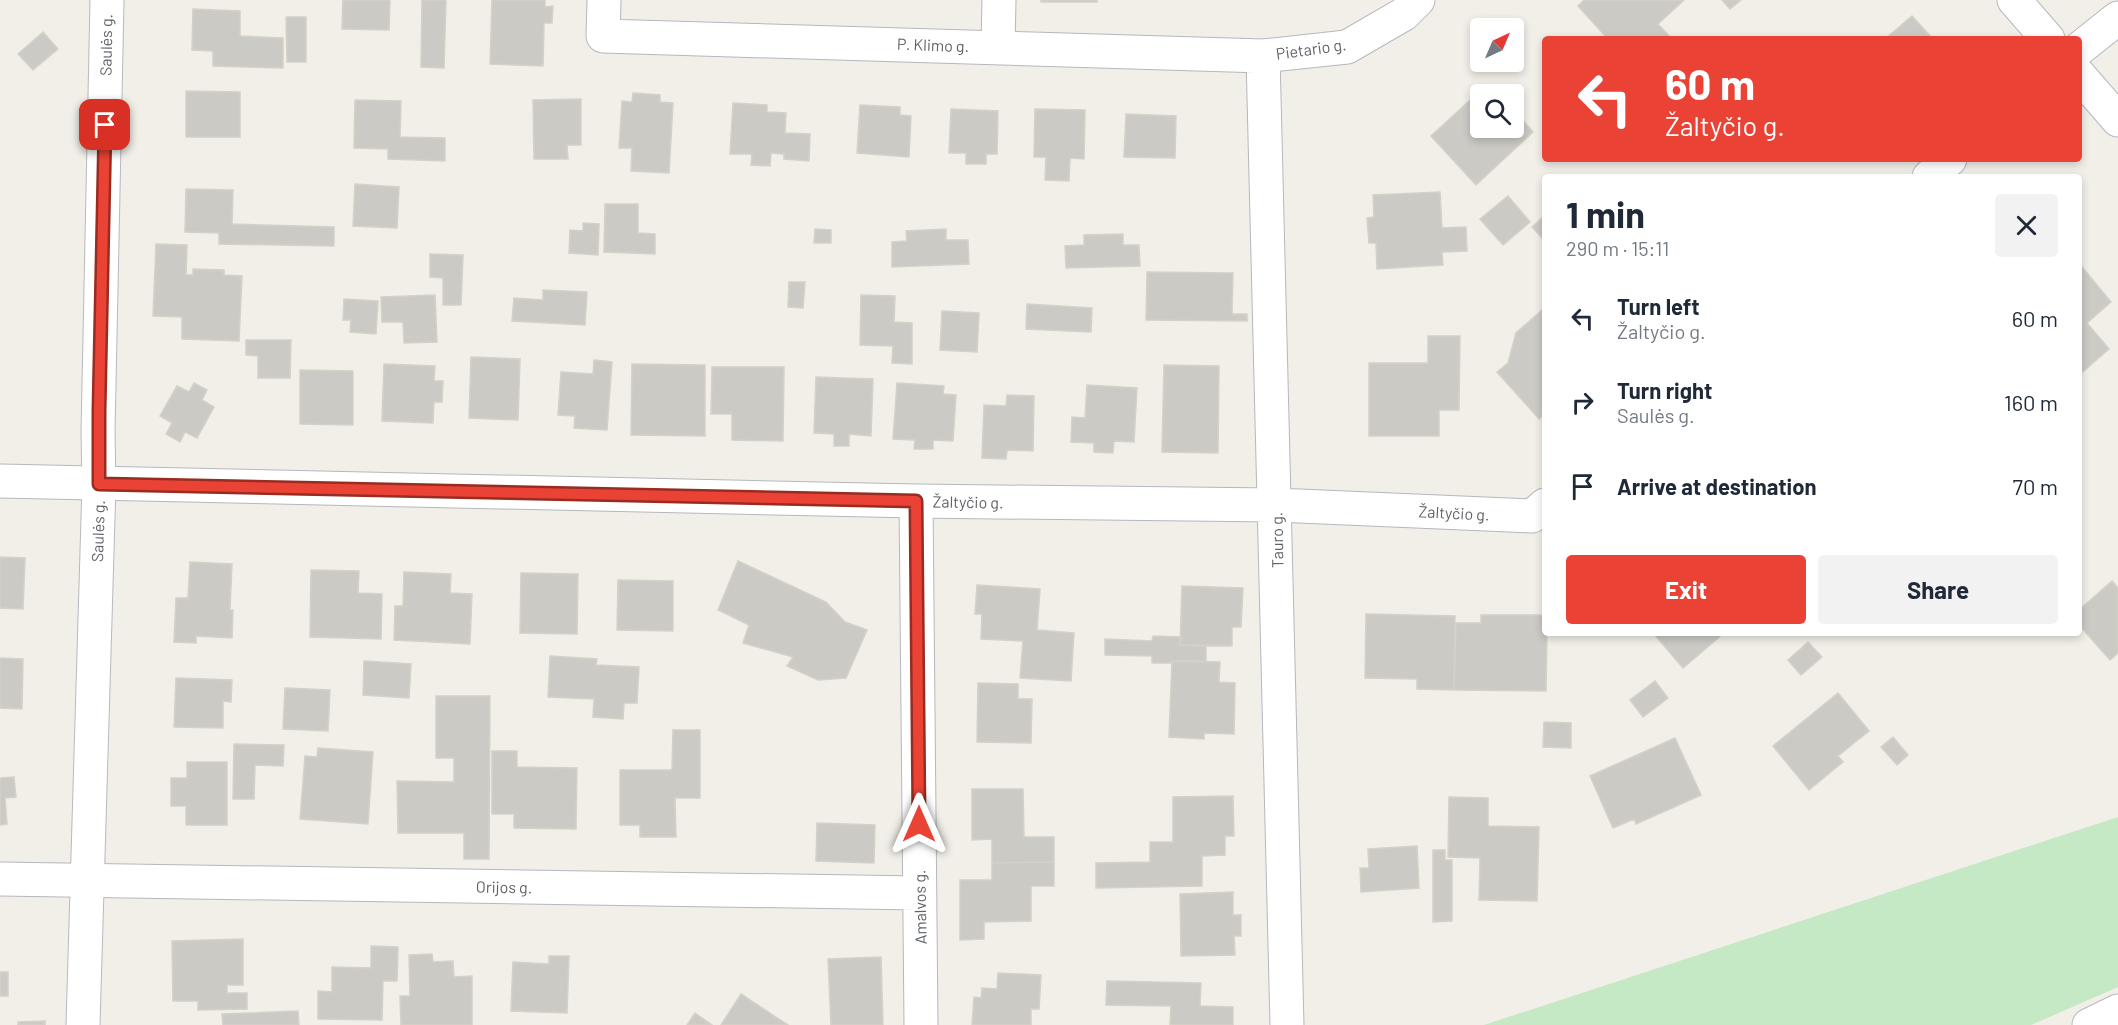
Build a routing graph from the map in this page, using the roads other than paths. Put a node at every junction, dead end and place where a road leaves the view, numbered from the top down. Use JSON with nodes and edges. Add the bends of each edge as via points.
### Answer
{"nodes":[{"id":1,"x":107,"y":0,"type":"edge"},
{"id":2,"x":604,"y":0,"type":"edge"},
{"id":3,"x":999,"y":0,"type":"edge"},
{"id":4,"x":1418,"y":0,"type":"edge"},
{"id":5,"x":2014,"y":0,"type":"edge"},
{"id":6,"x":2118,"y":18,"type":"edge"},
{"id":7,"x":2045,"y":36,"type":"edge"},
{"id":8,"x":998,"y":47,"type":"junction"},
{"id":9,"x":2082,"y":47,"type":"edge"},
{"id":10,"x":1263,"y":56,"type":"junction"},
{"id":11,"x":2082,"y":78,"type":"edge"},
{"id":12,"x":2118,"y":120,"type":"edge"},
{"id":13,"x":1946,"y":162,"type":"edge"},
{"id":14,"x":1932,"y":174,"type":"edge"},
{"id":15,"x":0,"y":481,"type":"edge"},
{"id":16,"x":99,"y":484,"type":"junction"},
{"id":17,"x":916,"y":501,"type":"junction"},
{"id":18,"x":1276,"y":505,"type":"junction"},
{"id":19,"x":1542,"y":508,"type":"edge"},
{"id":20,"x":0,"y":879,"type":"edge"},
{"id":21,"x":88,"y":882,"type":"junction"},
{"id":22,"x":919,"y":893,"type":"junction"},
{"id":23,"x":2118,"y":1011,"type":"edge"},
{"id":24,"x":83,"y":1025,"type":"edge"},
{"id":25,"x":921,"y":1025,"type":"edge"},
{"id":26,"x":1287,"y":1025,"type":"edge"},
{"id":27,"x":2089,"y":1025,"type":"edge"}],
"edges":[{"from":1,"to":16,"type":"street","name":"Saulės g."},
{"from":2,"to":8,"type":"street","name":"P. Klimo g.","via":[[603,36]]},
{"from":3,"to":8,"type":"street"},
{"from":4,"to":10,"type":"street","name":"Pietario g.","via":[[1404,14],[1347,47]]},
{"from":5,"to":7,"type":"street"},
{"from":6,"to":9,"type":"street"},
{"from":8,"to":10,"type":"street","name":"P. Klimo g."},
{"from":10,"to":18,"type":"street","name":"Tauro g."},
{"from":11,"to":12,"type":"street"},
{"from":13,"to":14,"type":"street"},
{"from":15,"to":16,"type":"street","name":"Žaltyčio g."},
{"from":16,"to":17,"type":"street","name":"Žaltyčio g."},
{"from":16,"to":21,"type":"street","name":"Saulės g."},
{"from":17,"to":18,"type":"street","name":"Žaltyčio g."},
{"from":17,"to":22,"type":"street","name":"Amalvos g."},
{"from":18,"to":19,"type":"street","name":"Žaltyčio g.","via":[[1532,516]]},
{"from":18,"to":26,"type":"street","name":"Tauro g."},
{"from":20,"to":21,"type":"street","name":"Orijos g."},
{"from":21,"to":22,"type":"street","name":"Orijos g."},
{"from":21,"to":24,"type":"street","name":"Saulės g."},
{"from":22,"to":25,"type":"street","name":"Amalvos g."},
{"from":23,"to":27,"type":"street"}]}
